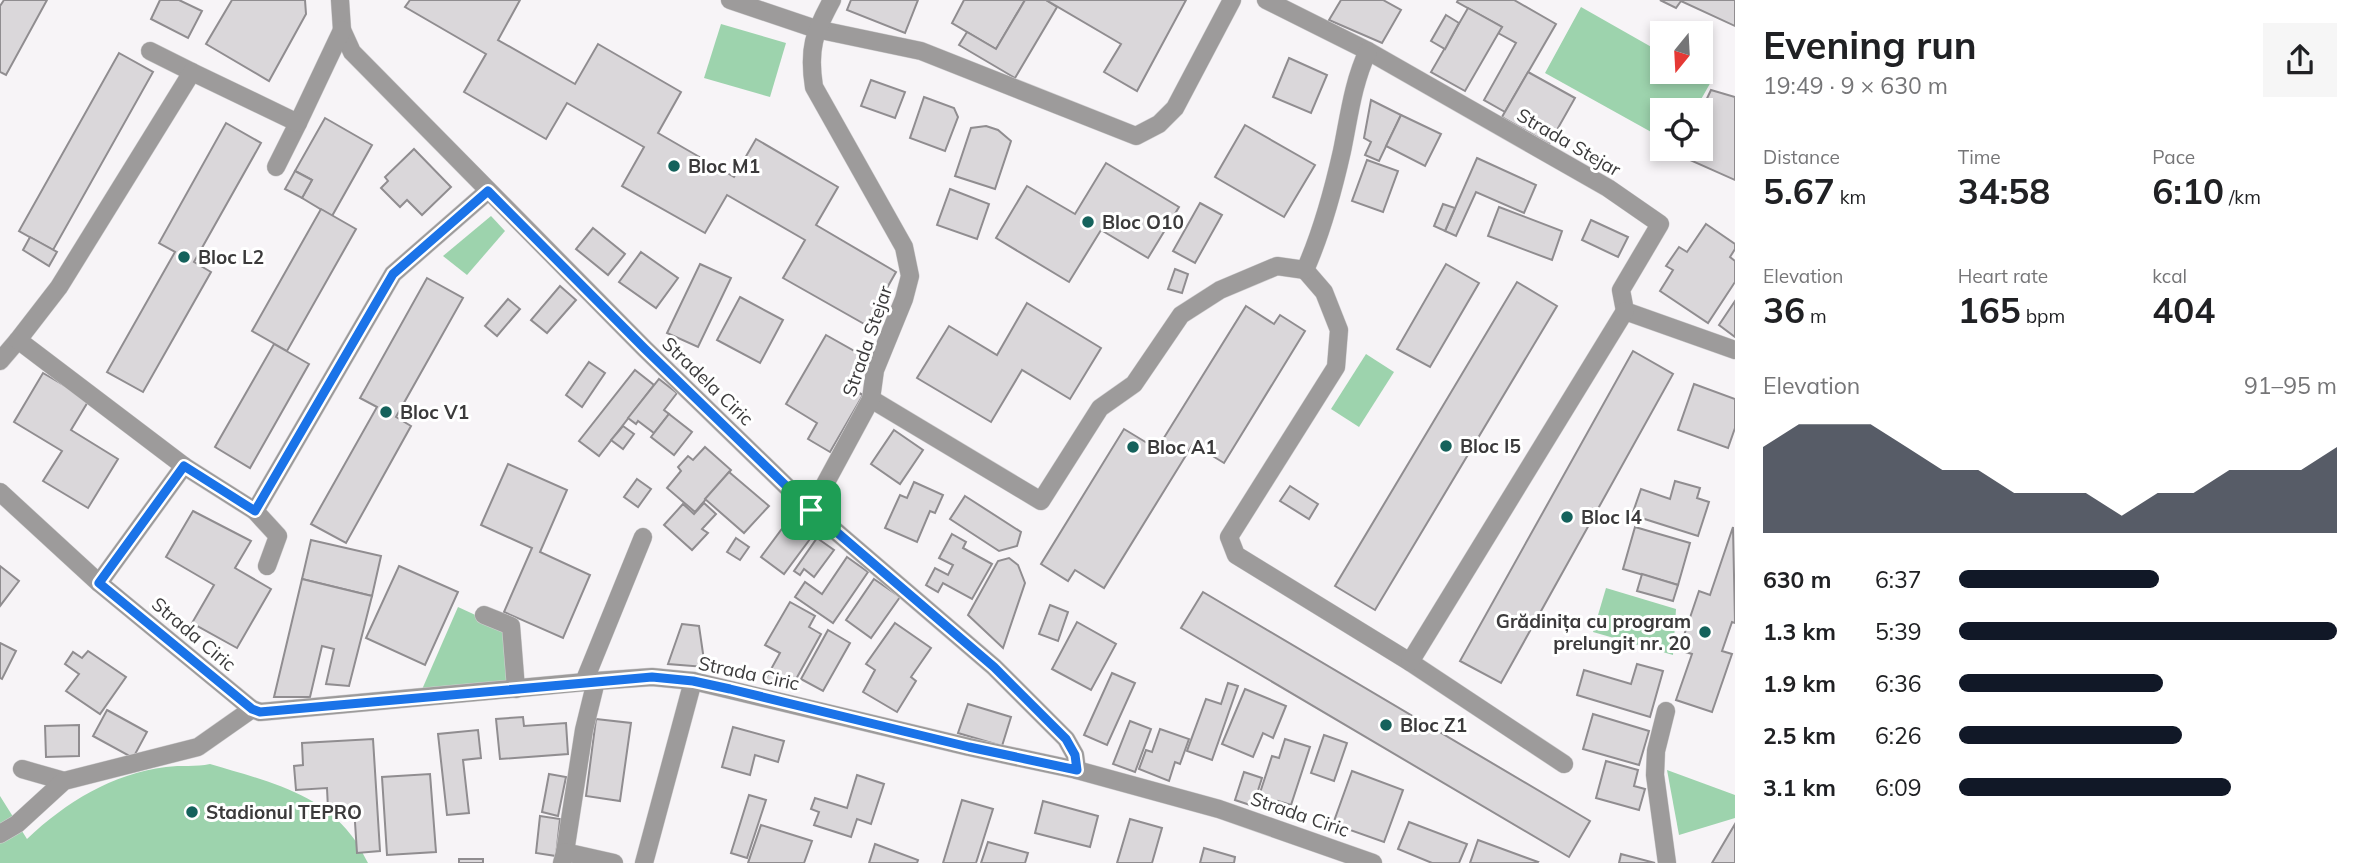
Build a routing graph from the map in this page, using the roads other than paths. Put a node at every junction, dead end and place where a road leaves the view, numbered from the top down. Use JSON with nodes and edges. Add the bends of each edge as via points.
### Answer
{"nodes":[{"id":1,"x":340,"y":0,"type":"edge"},
{"id":2,"x":730,"y":0,"type":"edge"},
{"id":3,"x":832,"y":0,"type":"edge"},
{"id":4,"x":1232,"y":0,"type":"edge"},
{"id":5,"x":1266,"y":0,"type":"edge"},
{"id":6,"x":816,"y":29,"type":"junction"},
{"id":7,"x":342,"y":30,"type":"junction"},
{"id":8,"x":150,"y":51,"type":"dead end"},
{"id":9,"x":1368,"y":51,"type":"junction"},
{"id":10,"x":192,"y":72,"type":"junction"},
{"id":11,"x":298,"y":123,"type":"junction"},
{"id":12,"x":276,"y":167,"type":"dead end"},
{"id":13,"x":488,"y":191,"type":"junction"},
{"id":14,"x":1305,"y":270,"type":"junction"},
{"id":15,"x":1625,"y":311,"type":"junction"},
{"id":16,"x":18,"y":340,"type":"junction"},
{"id":17,"x":1735,"y":349,"type":"edge"},
{"id":18,"x":0,"y":361,"type":"edge"},
{"id":19,"x":871,"y":399,"type":"junction"},
{"id":20,"x":184,"y":466,"type":"junction"},
{"id":21,"x":0,"y":492,"type":"edge"},
{"id":22,"x":811,"y":510,"type":"junction"},
{"id":23,"x":255,"y":511,"type":"junction"},
{"id":24,"x":643,"y":537,"type":"dead end"},
{"id":25,"x":267,"y":566,"type":"dead end"},
{"id":26,"x":99,"y":583,"type":"junction"},
{"id":27,"x":484,"y":615,"type":"dead end"},
{"id":28,"x":1410,"y":662,"type":"junction"},
{"id":29,"x":590,"y":681,"type":"junction"},
{"id":30,"x":693,"y":681,"type":"junction"},
{"id":31,"x":516,"y":689,"type":"junction"},
{"id":32,"x":252,"y":709,"type":"junction"},
{"id":33,"x":1666,"y":712,"type":"dead end"},
{"id":34,"x":1564,"y":764,"type":"dead end"},
{"id":35,"x":22,"y":769,"type":"dead end"},
{"id":36,"x":1077,"y":770,"type":"junction"},
{"id":37,"x":64,"y":781,"type":"junction"},
{"id":38,"x":0,"y":834,"type":"edge"},
{"id":39,"x":563,"y":858,"type":"edge"},
{"id":40,"x":614,"y":863,"type":"edge"},
{"id":41,"x":644,"y":863,"type":"edge"},
{"id":42,"x":1373,"y":863,"type":"edge"},
{"id":43,"x":1667,"y":863,"type":"edge"}],
"edges":[{"from":1,"to":7,"type":"street","name":"Stradela Ciric"},
{"from":2,"to":6,"type":"street"},
{"from":3,"to":6,"type":"street","name":"Strada Stejar"},
{"from":4,"to":6,"type":"street","via":[[1175,108],[1159,124],[1136,136],[921,51]]},
{"from":5,"to":9,"type":"street","name":"Strada Stejar"},
{"from":6,"to":19,"type":"street","name":"Strada Stejar","via":[[810,61],[814,87],[904,247],[910,276],[875,370]]},
{"from":7,"to":11,"type":"street"},
{"from":7,"to":13,"type":"street","name":"Stradela Ciric","via":[[352,52]]},
{"from":8,"to":10,"type":"street"},
{"from":9,"to":14,"type":"street","via":[[1359,70],[1319,239]]},
{"from":9,"to":15,"type":"street","name":"Strada Stejar","via":[[1608,188],[1660,224],[1621,290]]},
{"from":10,"to":11,"type":"street"},
{"from":10,"to":16,"type":"street","via":[[59,287]]},
{"from":11,"to":12,"type":"street"},
{"from":13,"to":22,"type":"street","name":"Stradela Ciric"},
{"from":13,"to":23,"type":"street","via":[[393,274]]},
{"from":14,"to":19,"type":"street","via":[[1277,266],[1220,290],[1181,315],[1134,384],[1100,408],[1041,501]]},
{"from":14,"to":28,"type":"street","via":[[1324,292],[1339,330],[1336,367],[1229,537],[1236,555]]},
{"from":15,"to":17,"type":"street"},
{"from":15,"to":28,"type":"street"},
{"from":16,"to":18,"type":"street"},
{"from":16,"to":20,"type":"street"},
{"from":19,"to":22,"type":"street","name":"Strada Stejar"},
{"from":20,"to":23,"type":"street"},
{"from":20,"to":26,"type":"street"},
{"from":21,"to":26,"type":"street","name":"Strada Ciric"},
{"from":22,"to":36,"type":"street","name":"Stradela Ciric","via":[[994,667],[1066,739]]},
{"from":23,"to":25,"type":"street","via":[[278,536]]},
{"from":24,"to":29,"type":"street"},
{"from":26,"to":32,"type":"street","name":"Strada Ciric"},
{"from":27,"to":31,"type":"street","via":[[511,626]]},
{"from":28,"to":34,"type":"street"},
{"from":29,"to":30,"type":"street","name":"Strada Ciric","via":[[652,677]]},
{"from":29,"to":31,"type":"street","name":"Strada Ciric"},
{"from":29,"to":39,"type":"street"},
{"from":30,"to":36,"type":"street","name":"Strada Ciric"},
{"from":30,"to":41,"type":"street"},
{"from":31,"to":32,"type":"street","name":"Strada Ciric","via":[[260,712]]},
{"from":32,"to":37,"type":"street","via":[[198,747]]},
{"from":33,"to":43,"type":"street","via":[[1655,775]]},
{"from":35,"to":37,"type":"street"},
{"from":36,"to":42,"type":"street","name":"Strada Ciric","via":[[1219,809]]},
{"from":37,"to":38,"type":"street"},
{"from":39,"to":40,"type":"street"}]}
